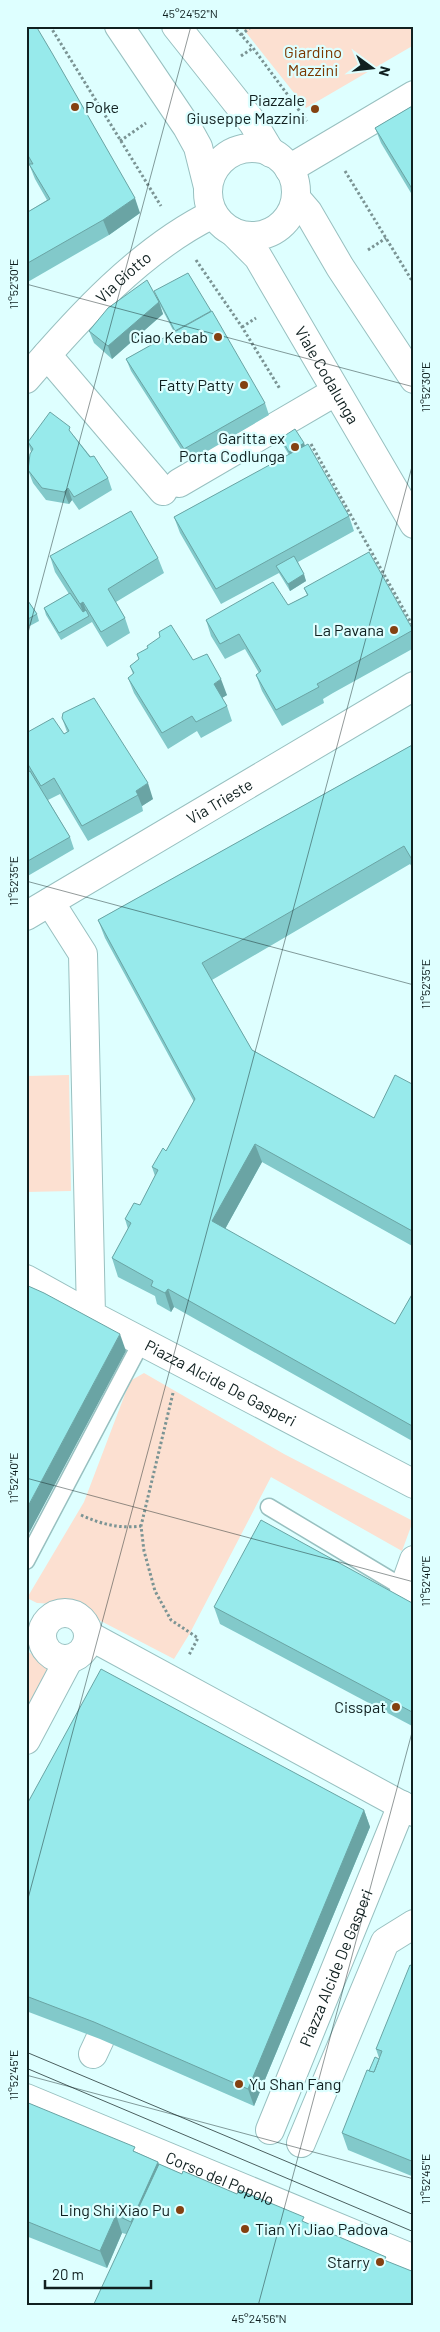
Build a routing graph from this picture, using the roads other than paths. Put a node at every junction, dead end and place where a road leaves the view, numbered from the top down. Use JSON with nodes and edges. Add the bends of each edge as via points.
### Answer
{"nodes":[{"id":1,"x":119,"y":26,"type":"edge"},
{"id":2,"x":176,"y":26,"type":"edge"},
{"id":3,"x":414,"y":95,"type":"edge"},
{"id":4,"x":280,"y":161,"type":"junction"},
{"id":5,"x":208,"y":187,"type":"junction"},
{"id":6,"x":296,"y":198,"type":"junction"},
{"id":7,"x":223,"y":223,"type":"junction"},
{"id":8,"x":47,"y":355,"type":"junction"},
{"id":9,"x":414,"y":378,"type":"edge"},
{"id":10,"x":26,"y":379,"type":"edge"},
{"id":11,"x":335,"y":392,"type":"junction"},
{"id":12,"x":414,"y":524,"type":"edge"},
{"id":13,"x":414,"y":686,"type":"edge"},
{"id":14,"x":50,"y":902,"type":"junction"},
{"id":15,"x":26,"y":916,"type":"edge"},
{"id":16,"x":26,"y":1279,"type":"edge"},
{"id":17,"x":91,"y":1315,"type":"junction"},
{"id":18,"x":142,"y":1340,"type":"junction"},
{"id":19,"x":414,"y":1484,"type":"edge"},
{"id":20,"x":269,"y":1507,"type":"dead end"},
{"id":21,"x":414,"y":1560,"type":"edge"},
{"id":22,"x":26,"y":1561,"type":"edge"},
{"id":23,"x":409,"y":1591,"type":"edge"},
{"id":24,"x":31,"y":1620,"type":"edge"},
{"id":25,"x":88,"y":1635,"type":"junction"},
{"id":26,"x":69,"y":1659,"type":"junction"},
{"id":27,"x":239,"y":1716,"type":"junction"},
{"id":28,"x":26,"y":1740,"type":"edge"},
{"id":29,"x":229,"y":1741,"type":"edge"},
{"id":30,"x":408,"y":1808,"type":"edge"},
{"id":31,"x":414,"y":1924,"type":"edge"},
{"id":32,"x":26,"y":2098,"type":"edge"},
{"id":33,"x":270,"y":2130,"type":"dead end"},
{"id":34,"x":301,"y":2143,"type":"dead end"},
{"id":35,"x":414,"y":2259,"type":"edge"}],
"edges":[{"from":1,"to":5,"type":"street","via":[[187,127],[198,147]]},
{"from":2,"to":4,"type":"street"},
{"from":3,"to":4,"type":"street"},
{"from":4,"to":5,"type":"street","via":[[258,148],[244,148],[220,162]]},
{"from":4,"to":6,"type":"street","via":[[296,186]]},
{"from":5,"to":7,"type":"street","via":[[208,198]]},
{"from":6,"to":7,"type":"street","via":[[286,219],[268,234],[244,236]]},
{"from":6,"to":9,"type":"street"},
{"from":7,"to":8,"type":"street","name":"Via Giotto","via":[[189,226],[149,255]]},
{"from":7,"to":11,"type":"street","name":"Viale Codalunga","via":[[258,258]]},
{"from":8,"to":10,"type":"street","name":"Via Giotto"},
{"from":8,"to":11,"type":"street","via":[[171,487]]},
{"from":11,"to":12,"type":"street","name":"Viale Codalunga"},
{"from":13,"to":14,"type":"street","name":"Via Trieste"},
{"from":14,"to":15,"type":"street","name":"Via Trieste"},
{"from":14,"to":17,"type":"street","via":[[83,954]]},
{"from":16,"to":17,"type":"street"},
{"from":17,"to":18,"type":"street"},
{"from":18,"to":19,"type":"street","name":"Piazza Alcide De Gasperi"},
{"from":18,"to":22,"type":"lane","name":"Piazza Alcide De Gasperi"},
{"from":20,"to":23,"type":"lane"},
{"from":21,"to":23,"type":"street"},
{"from":24,"to":25,"type":"street","name":"Piazza Alcide De Gasperi","via":[[69,1612],[86,1625]]},
{"from":24,"to":26,"type":"street","name":"Piazza Alcide De Gasperi","via":[[46,1650],[60,1660]]},
{"from":25,"to":26,"type":"street","via":[[84,1651]]},
{"from":25,"to":27,"type":"street","name":"Piazza Alcide De Gasperi"},
{"from":26,"to":28,"type":"street"},
{"from":27,"to":29,"type":"street"},
{"from":27,"to":30,"type":"street","name":"Piazza Alcide De Gasperi"},
{"from":30,"to":33,"type":"street","name":"Piazza Alcide De Gasperi"},
{"from":31,"to":34,"type":"street","via":[[385,1942]]},
{"from":32,"to":35,"type":"street","name":"Corso del Popolo"}]}
